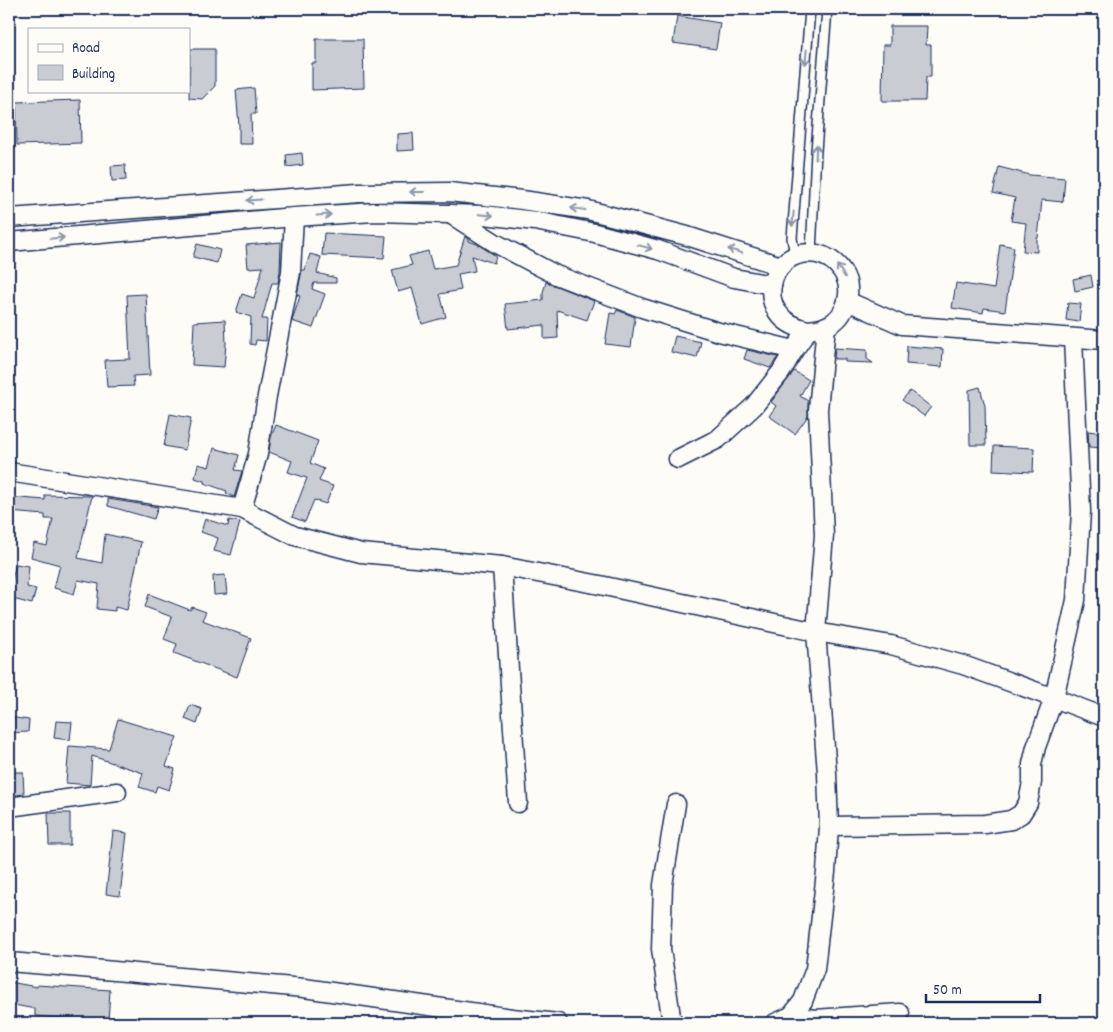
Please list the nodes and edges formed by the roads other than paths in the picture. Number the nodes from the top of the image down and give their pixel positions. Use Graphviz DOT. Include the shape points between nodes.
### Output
graph roads {
  1 [pos="810,9"];
  2 [pos="827,9"];
  3 [pos="450,214"];
  4 [pos="294,217"];
  5 [pos="9,218"];
  6 [pos="9,242"];
  7 [pos="796,259"];
  8 [pos="772,285"];
  9 [pos="847,301"];
  10 [pos="826,326"];
  11 [pos="808,330"];
  12 [pos="1073,338"];
  13 [pos="1104,340"];
  14 [pos="794,350"];
  15 [pos="678,458"];
  16 [pos="9,472"];
  17 [pos="242,509"];
  18 [pos="502,566"];
  19 [pos="816,632"];
  20 [pos="1054,698"];
  21 [pos="1104,717"];
  22 [pos="117,792"];
  23 [pos="518,803"];
  24 [pos="676,804"];
  25 [pos="9,807"];
  26 [pos="828,826"];
  27 [pos="9,962"];
  28 [pos="900,1013"];
  29 [pos="791,1016"];
  30 [pos="558,1023"];
  31 [pos="672,1023"];
  32 [pos="775,1023"];
  1 -- 7 [label="lane, one-way" via="792,238"];
  7 -- 2 [label="lane, one-way" via="816,151"];
  4 -- 3 [label="street, one-way" via="374,212"];
  3 -- 8 [label="street, one-way" via="484,214 595,233 658,250 734,278"];
  3 -- 14 [label="street" via="497,244 565,278 710,330"];
  6 -- 4 [label="street, one-way"];
  4 -- 17 [label="street" via="292,272 258,454"];
  7 -- 5 [label="street, one-way" via="687,236 588,210 449,192 360,193"];
  7 -- 8 [label="street" via="774,278"];
  9 -- 7 [label="street, one-way" via="845,276 828,258 820,255"];
  8 -- 11 [label="street" via="771,294 777,312 790,325"];
  9 -- 10 [label="street" via="840,316"];
  9 -- 12 [label="street" via="902,325"];
  10 -- 11 [label="street"];
  10 -- 19 [label="street" via="818,410 824,535"];
  11 -- 14 [label="street"];
  12 -- 13 [label="street"];
  12 -- 20 [label="street" via="1081,511 1076,600"];
  14 -- 15 [label="street" via="754,406 718,438"];
  16 -- 17 [label="street"];
  17 -- 18 [label="street" via="295,536 361,553"];
  18 -- 19 [label="street"];
  18 -- 23 [label="street"];
  19 -- 20 [label="street" via="900,648 963,665"];
  19 -- 26 [label="street"];
  20 -- 21 [label="street"];
  20 -- 26 [label="street" via="1036,747 1028,803 1021,814 1011,820 985,824"];
  22 -- 25 [label="street"];
  24 -- 31 [label="street" via="663,885 661,949"];
  26 -- 29 [label="street" via="815,969 803,1001"];
  27 -- 30 [label="street" via="304,988"];
  28 -- 29 [label="street" via="815,1019"];
  29 -- 32 [label="street"];
}
